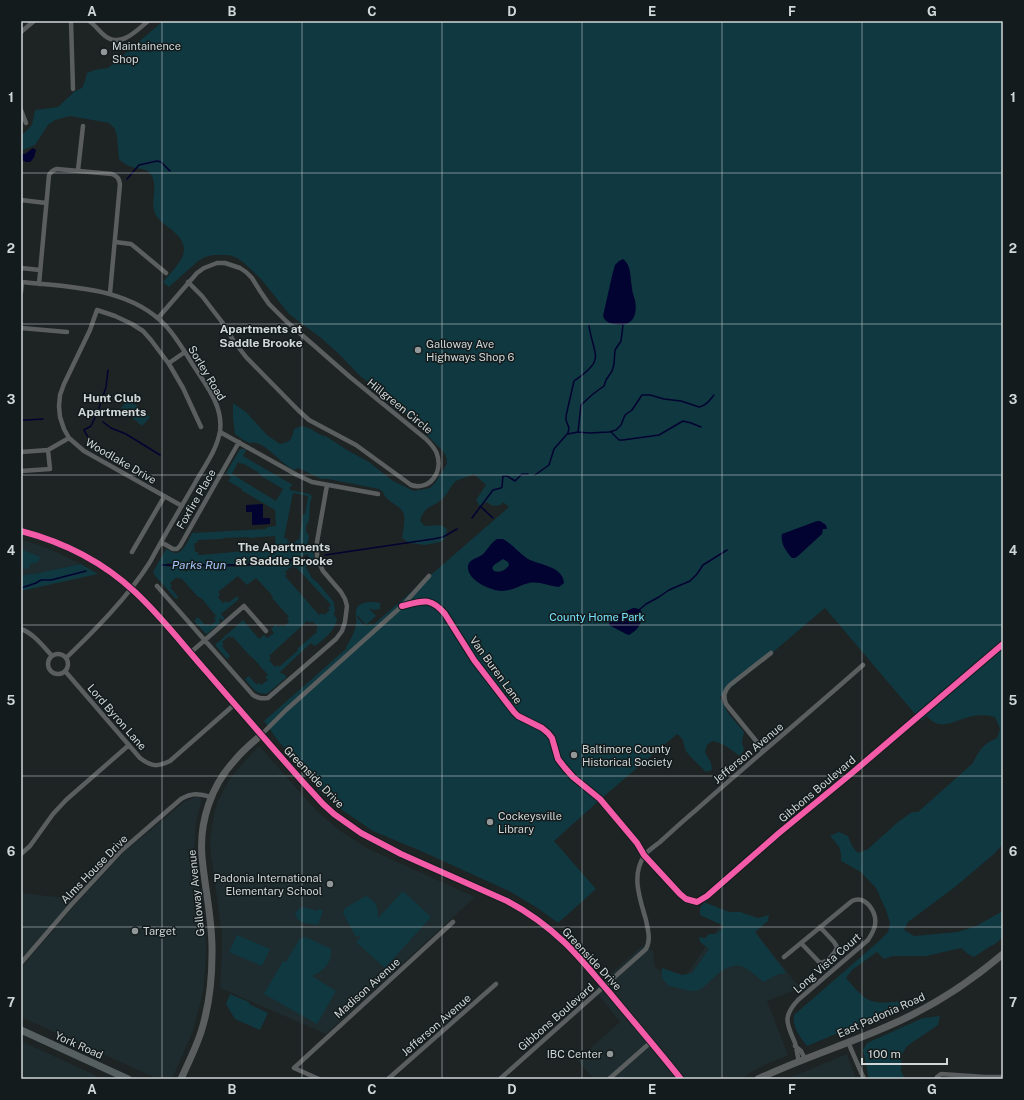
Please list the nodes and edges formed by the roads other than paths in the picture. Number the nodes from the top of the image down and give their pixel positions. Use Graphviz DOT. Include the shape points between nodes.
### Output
graph roads {
  1 [pos="34,21"];
  2 [pos="72,21"];
  3 [pos="89,21"];
  4 [pos="148,21"];
  5 [pos="21,32"];
  6 [pos="73,89"];
  7 [pos="21,110"];
  8 [pos="26,123"];
  9 [pos="83,126"];
  10 [pos="78,170"];
  11 [pos="21,200"];
  12 [pos="46,203"];
  13 [pos="115,242"];
  14 [pos="21,268"];
  15 [pos="40,270"];
  16 [pos="166,273"];
  17 [pos="21,282"];
  18 [pos="188,282"];
  19 [pos="39,284"];
  20 [pos="21,292"];
  21 [pos="110,293"];
  22 [pos="158,318"];
  23 [pos="21,328"];
  24 [pos="67,332"];
  25 [pos="185,352"];
  26 [pos="169,363"];
  27 [pos="201,427"];
  28 [pos="220,432"];
  29 [pos="69,438"];
  30 [pos="239,442"];
  31 [pos="48,450"];
  32 [pos="21,452"];
  33 [pos="21,471"];
  34 [pos="327,485"];
  35 [pos="378,494"];
  36 [pos="164,496"];
  37 [pos="182,506"];
  38 [pos="21,531"];
  39 [pos="161,542"];
  40 [pos="132,552"];
  41 [pos="429,576"];
  42 [pos="157,586"];
  43 [pos="131,589"];
  44 [pos="402,606"];
  45 [pos="21,629"];
  46 [pos="266,631"];
  47 [pos="205,640"];
  48 [pos="1003,644"];
  49 [pos="190,653"];
  50 [pos="771,653"];
  51 [pos="52,656"];
  52 [pos="66,658"];
  53 [pos="863,665"];
  54 [pos="65,671"];
  55 [pos="235,704"];
  56 [pos="262,735"];
  57 [pos="129,744"];
  58 [pos="763,751"];
  59 [pos="211,797"];
  60 [pos="21,854"];
  61 [pos="644,855"];
  62 [pos="453,922"];
  63 [pos="820,927"];
  64 [pos="801,943"];
  65 [pos="1002,956"];
  66 [pos="784,957"];
  67 [pos="21,963"];
  68 [pos="496,984"];
  69 [pos="604,987"];
  70 [pos="21,1030"];
  71 [pos="651,1042"];
  72 [pos="848,1042"];
  73 [pos="802,1060"];
  74 [pos="936,1077"];
  75 [pos="1003,1077"];
  76 [pos="128,1079"];
  77 [pos="181,1079"];
  78 [pos="319,1079"];
  79 [pos="388,1079"];
  80 [pos="500,1079"];
  81 [pos="609,1079"];
  82 [pos="681,1079"];
  83 [pos="758,1079"];
  84 [pos="864,1079"];
  1 -- 5 [label="street"];
  2 -- 6 [label="street"];
  3 -- 4 [label="street" via="104,35 116,40 124,39"];
  7 -- 8 [label="street"];
  9 -- 10 [label="street"];
  10 -- 12 [label="street" via="57,169 50,172"];
  10 -- 13 [label="street" via="112,174 119,180"];
  11 -- 12 [label="street"];
  12 -- 15 [label="street"];
  13 -- 16 [label="street" via="131,244"];
  13 -- 21 [label="street"];
  14 -- 15 [label="street"];
  15 -- 19 [label="street"];
  17 -- 19 [label="street, Sorley Road"];
  17 -- 20 [label="street"];
  18 -- 18 [label="street, Hillgreen Circle" via="202,296 246,357 309,420 356,445 411,485 423,486 433,479 438,464 433,446 286,321 269,304 246,272 226,263 217,263 204,268"];
  18 -- 22 [label="street, Hillgreen Circle"];
  19 -- 21 [label="street, Sorley Road"];
  21 -- 22 [label="street, Sorley Road" via="144,308"];
  22 -- 25 [label="street, Sorley Road"];
  23 -- 24 [label="street"];
  25 -- 26 [label="street"];
  25 -- 28 [label="street, Sorley Road" via="214,396 219,409"];
  26 -- 27 [label="street"];
  26 -- 29 [label="street, Woodlake Drive" via="143,331 115,316 97,310 60,395 60,417"];
  28 -- 30 [label="street"];
  28 -- 37 [label="street, Sorley Road" via="212,453"];
  29 -- 31 [label="street"];
  29 -- 36 [label="street, Woodlake Drive" via="90,456"];
  30 -- 34 [label="street" via="297,475"];
  30 -- 39 [label="street, Foxfire Place" via="180,546 173,549"];
  31 -- 32 [label="street"];
  31 -- 33 [label="street" via="50,469"];
  34 -- 35 [label="street"];
  34 -- 47 [label="street" via="317,542 317,558 323,571 345,599 345,622 336,639 274,694 262,699 253,695"];
  36 -- 37 [label="street, Woodlake Drive"];
  36 -- 40 [label="street"];
  37 -- 39 [label="street, Sorley Road"];
  38 -- 43 [label="street, Greenside Drive" via="51,540 80,553"];
  39 -- 43 [label="street, Sorley Road"];
  41 -- 44 [label="street, Galloway Avenue"];
  42 -- 47 [label="street"];
  43 -- 49 [label="street, Greenside Drive"];
  43 -- 52 [label="street, Sorley Road"];
  44 -- 56 [label="street, Galloway Avenue" via="286,710"];
  44 -- 61 [label="street, Van Buren Lane" via="422,601 432,602 441,608 474,660 514,712 548,733 558,759 565,768 600,798"];
  45 -- 51 [label="street" via="34,637"];
  46 -- 47 [label="street" via="244,606"];
  47 -- 49 [label="street"];
  48 -- 61 [label="street, Gibbons Boulevard" via="702,900 697,902 686,899"];
  49 -- 55 [label="street, Greenside Drive"];
  50 -- 58 [label="street" via="730,685 724,694 726,704"];
  51 -- 52 [label="street" via="58,654"];
  51 -- 54 [label="street" via="48,668 57,674"];
  52 -- 54 [label="street" via="68,664"];
  53 -- 58 [label="street, Jefferson Avenue"];
  54 -- 57 [label="street, Lord Byron Lane"];
  55 -- 56 [label="street, Greenside Drive"];
  55 -- 57 [label="street, Lord Byron Lane" via="162,764 149,764 140,758"];
  56 -- 59 [label="street, Galloway Avenue" via="225,771"];
  56 -- 69 [label="street, Greenside Drive" via="323,804 346,823 386,847 492,894 526,912 564,941"];
  57 -- 60 [label="street" via="66,800"];
  58 -- 61 [label="street, Jefferson Avenue"];
  59 -- 67 [label="street, Alms House Drive" via="192,793 181,798 121,851"];
  59 -- 77 [label="street, Galloway Avenue" via="204,820 202,856 212,937 212,967 202,1030"];
  61 -- 69 [label="street, Gibbons Boulevard" via="636,876 648,930 648,945"];
  62 -- 78 [label="street, Madison Avenue" via="294,1068"];
  63 -- 64 [label="street, Long Vista Court"];
  63 -- 64 [label="street, Long Vista Court" via="837,947 836,952 823,963 820,964"];
  63 -- 73 [label="street, Long Vista Court" via="856,899 866,902 875,916 874,930 868,940 791,1008 789,1028 796,1053"];
  64 -- 66 [label="street, Long Vista Court"];
  65 -- 72 [label="street, East Padonia Road" via="922,1010"];
  68 -- 79 [label="street, Jefferson Avenue"];
  69 -- 71 [label="street, Greenside Drive"];
  69 -- 80 [label="street, Gibbons Boulevard"];
  70 -- 76 [label="main road, York Road"];
  71 -- 81 [label="street"];
  71 -- 82 [label="street, Greenside Drive"];
  72 -- 73 [label="street, East Padonia Road"];
  72 -- 84 [label="street"];
  73 -- 83 [label="street, East Padonia Road"];
  74 -- 75 [label="street" via="941,1074"];
}
